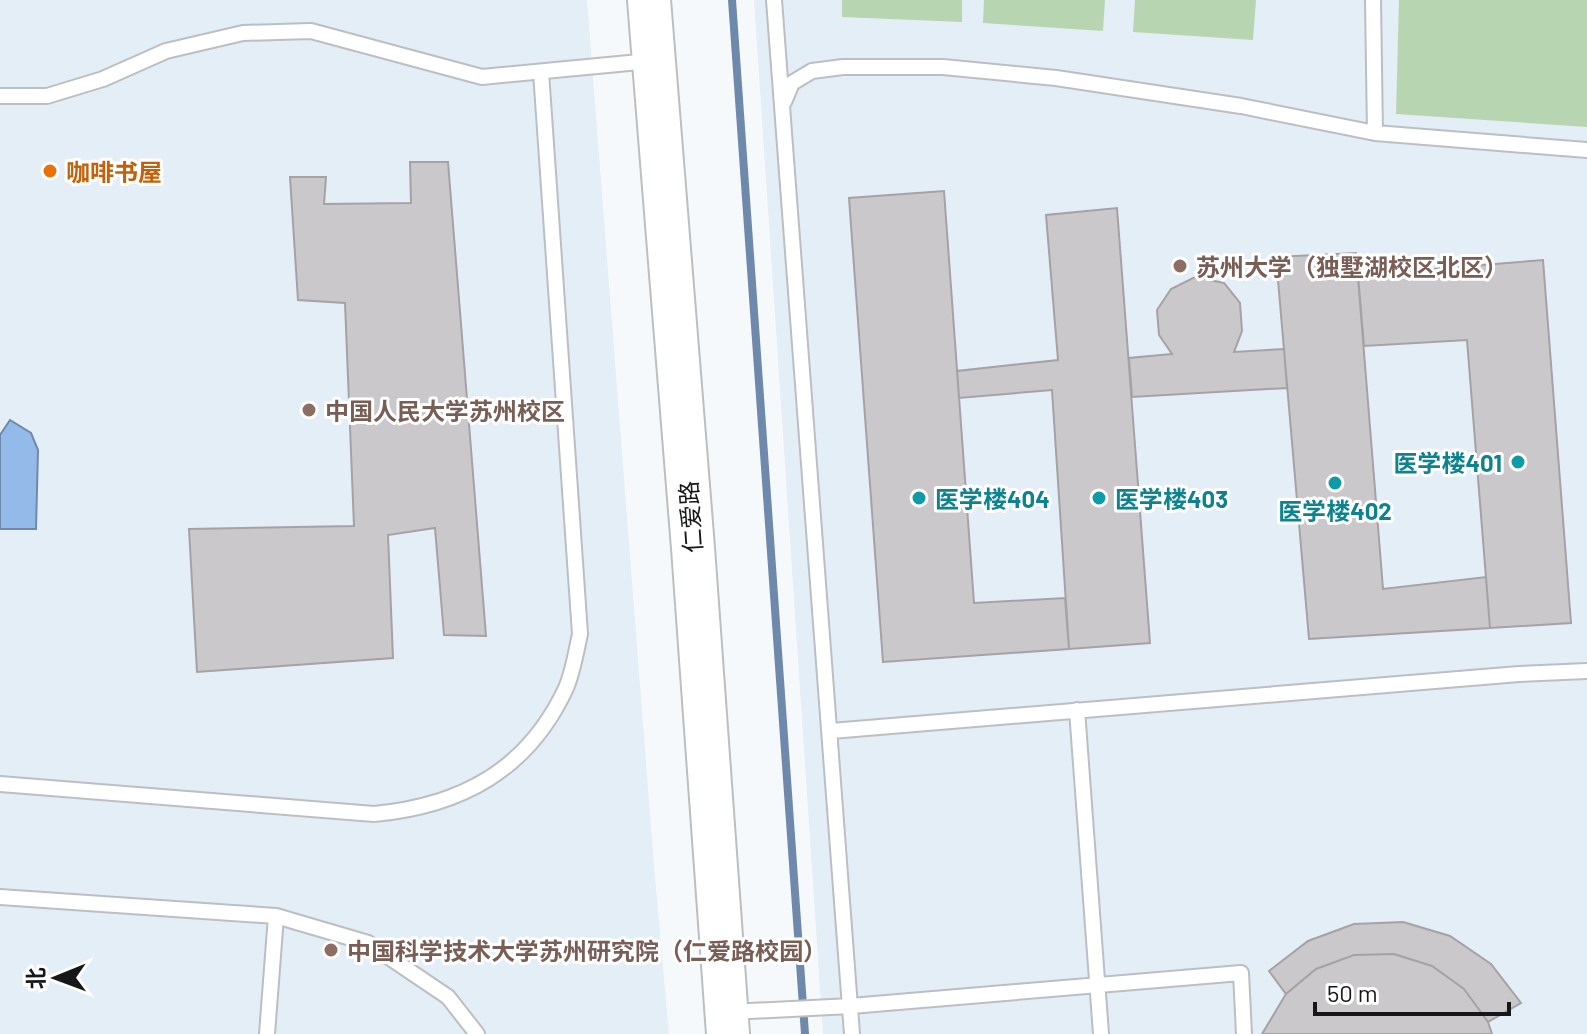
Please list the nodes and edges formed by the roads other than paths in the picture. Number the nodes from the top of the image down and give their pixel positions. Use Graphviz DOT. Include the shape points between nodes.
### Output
graph roads {
  1 [pos="649,0"];
  2 [pos="774,0"];
  3 [pos="1373,0"];
  4 [pos="654,61"];
  5 [pos="541,72"];
  6 [pos="0,96"];
  7 [pos="782,106"];
  8 [pos="1375,133"];
  9 [pos="1587,150"];
  10 [pos="1587,671"];
  11 [pos="1077,710"];
  12 [pos="831,731"];
  13 [pos="0,784"];
  14 [pos="0,897"];
  15 [pos="276,916"];
  16 [pos="1098,986"];
  17 [pos="851,1006"];
  18 [pos="727,1023"];
  19 [pos="267,1034"];
  20 [pos="477,1034"];
  21 [pos="852,1034"];
  22 [pos="1101,1034"];
  23 [pos="1244,1034"];
  1 -- 4 [label="main road, 仁爱路"];
  2 -- 7 [label="lane"];
  3 -- 8 [label="lane"];
  4 -- 5 [label="lane"];
  4 -- 18 [label="main road, 仁爱路"];
  5 -- 6 [label="lane" via="482,77 311,31 243,33 166,51 47,96"];
  5 -- 13 [label="lane" via="580,634 567,687 526,750 485,782 445,801 374,814"];
  7 -- 8 [label="lane" via="792,83 812,71 943,67 1241,106"];
  7 -- 12 [label="lane"];
  8 -- 9 [label="lane"];
  10 -- 11 [label="lane"];
  11 -- 12 [label="lane"];
  11 -- 16 [label="lane"];
  12 -- 17 [label="lane"];
  14 -- 15 [label="lane"];
  15 -- 19 [label="lane"];
  15 -- 20 [label="lane" via="368,943 448,997"];
  16 -- 17 [label="lane"];
  16 -- 22 [label="lane"];
  16 -- 23 [label="lane" via="1241,973"];
  17 -- 18 [label="lane" via="786,1009"];
  17 -- 21 [label="lane"];
}
